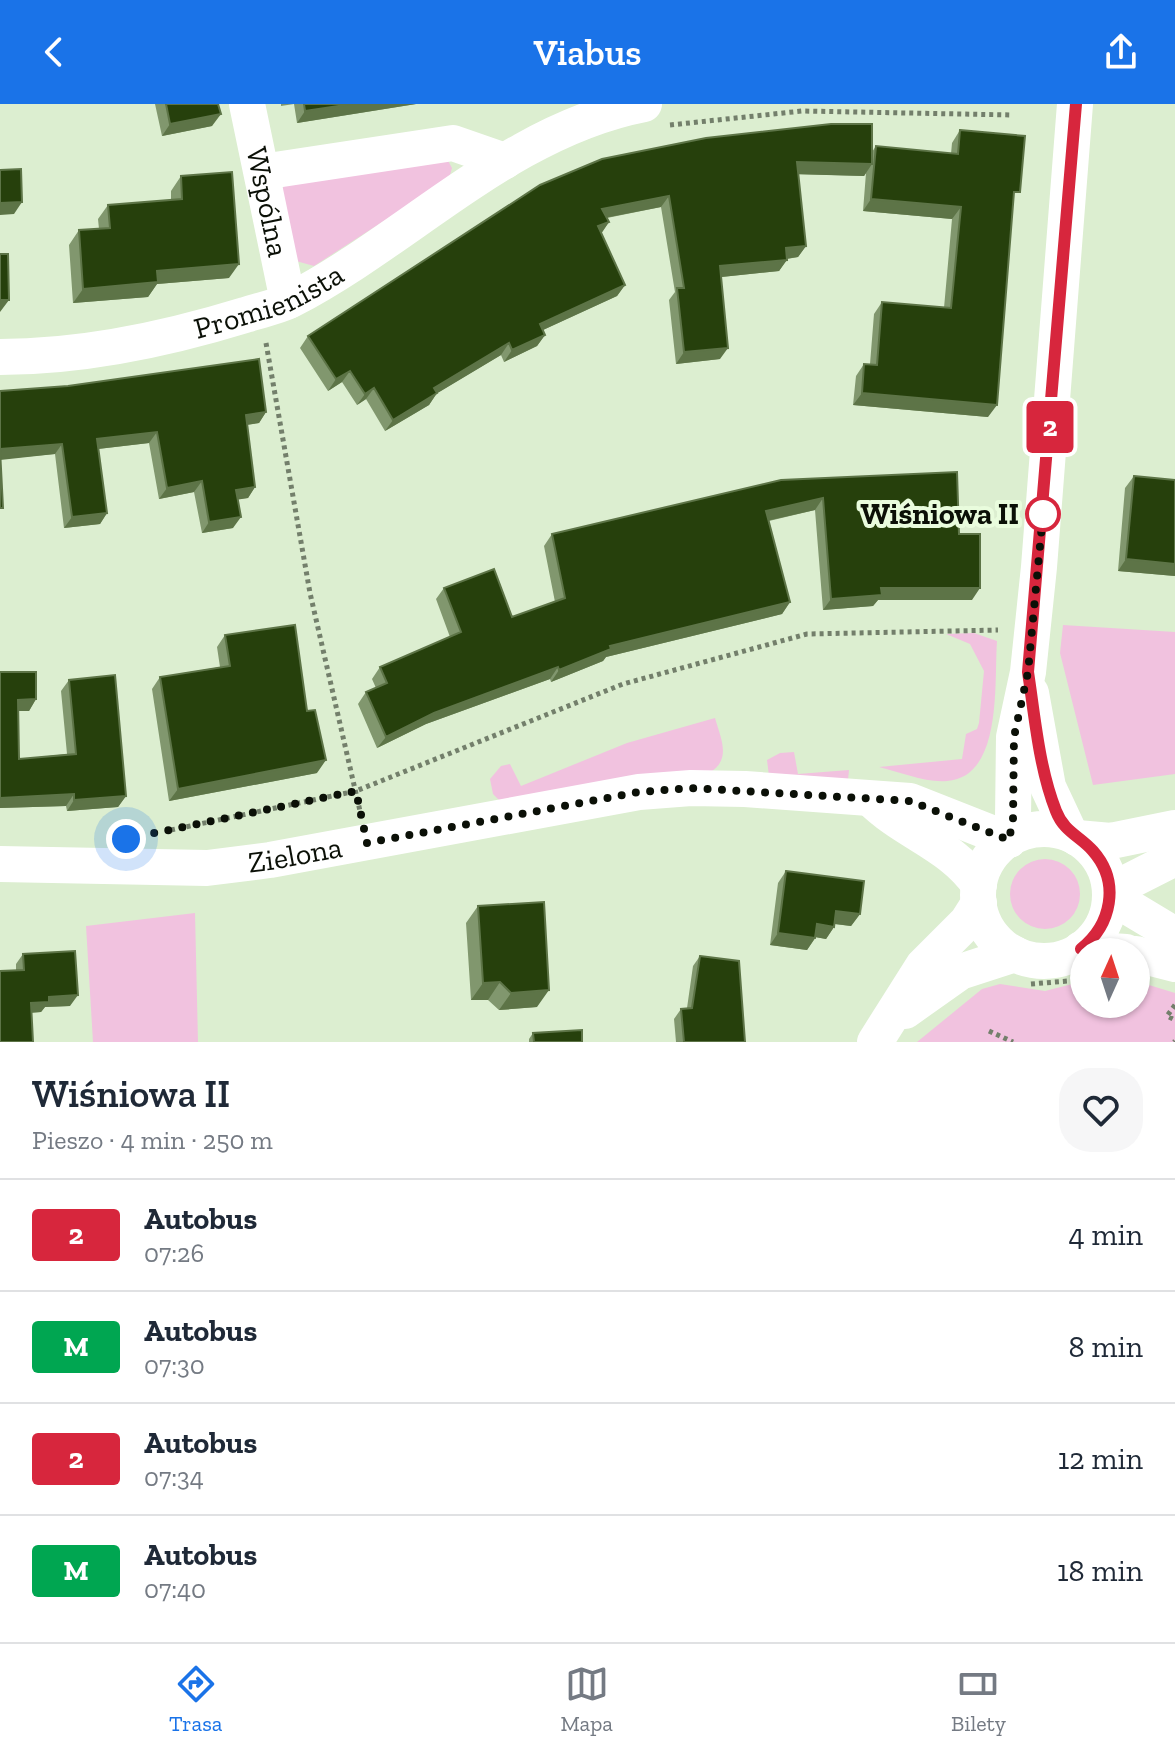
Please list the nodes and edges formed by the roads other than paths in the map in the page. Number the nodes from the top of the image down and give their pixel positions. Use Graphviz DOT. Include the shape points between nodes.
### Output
graph roads {
  1 [pos="247,104"];
  2 [pos="1066,105"];
  3 [pos="652,116"];
  4 [pos="505,161"];
  5 [pos="262,172"];
  6 [pos="274,306"];
  7 [pos="0,357"];
  8 [pos="1028,672"];
  9 [pos="871,799"];
  10 [pos="1175,828"];
  11 [pos="1073,836"];
  12 [pos="1009,840"];
  13 [pos="1175,858"];
  14 [pos="0,864"];
  15 [pos="979,894"];
  16 [pos="1110,896"];
  17 [pos="1175,935"];
  18 [pos="1091,938"];
  19 [pos="1070,953"];
  20 [pos="1015,954"];
  21 [pos="1150,958"];
  22 [pos="1175,964"];
  23 [pos="880,1034"];
  1 -- 5 [label="street, Wspólna"];
  2 -- 8 [label="street"];
  3 -- 4 [label="street, Promienista" via="592,117"];
  4 -- 5 [label="street" via="453,143"];
  4 -- 6 [label="street, Promienista"];
  5 -- 6 [label="street, Wspólna"];
  6 -- 7 [label="street, Promienista" via="105,347"];
  8 -- 11 [label="street" via="1048,787"];
  8 -- 12 [label="street" via="1014,737"];
  9 -- 12 [label="street, Zielona" via="910,801"];
  9 -- 14 [label="street, Zielona" via="666,789 207,868"];
  9 -- 15 [label="street" via="887,816 958,859"];
  10 -- 11 [label="street" via="1111,841"];
  11 -- 12 [label="street" via="1034,830"];
  11 -- 16 [label="street" via="1102,863"];
  12 -- 15 [label="street" via="989,858"];
  13 -- 16 [label="street"];
  15 -- 20 [label="street" via="994,937"];
  15 -- 23 [label="street" via="967,922 923,966"];
  16 -- 17 [label="street"];
  16 -- 18 [label="street" via="1101,928"];
  19 -- 20 [label="street" via="1052,960"];
  20 -- 23 [label="street" via="960,972"];
  21 -- 22 [label="street"];
}
